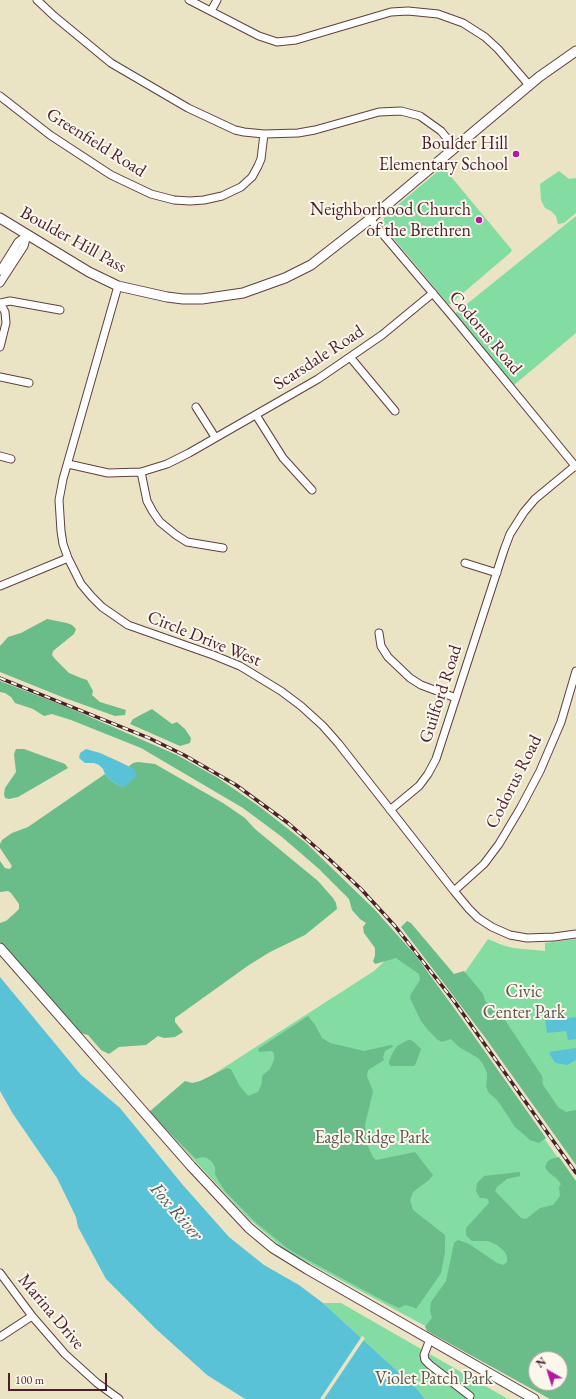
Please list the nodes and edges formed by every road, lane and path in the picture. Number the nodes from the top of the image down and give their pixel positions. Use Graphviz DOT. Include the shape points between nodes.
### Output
graph roads {
  1 [pos="37,0"];
  2 [pos="189,0"];
  3 [pos="217,0"];
  4 [pos="211,11"];
  5 [pos="576,51"];
  6 [pos="529,86"];
  7 [pos="0,96"];
  8 [pos="264,134"];
  9 [pos="455,148"];
  10 [pos="0,218"];
  11 [pos="370,219"];
  12 [pos="27,235"];
  13 [pos="0,271"];
  14 [pos="0,283"];
  15 [pos="118,286"];
  16 [pos="433,294"];
  17 [pos="0,303"];
  18 [pos="60,310"];
  19 [pos="0,347"];
  20 [pos="350,357"];
  21 [pos="0,376"];
  22 [pos="29,384"];
  23 [pos="196,407"];
  24 [pos="395,411"];
  25 [pos="256,415"];
  26 [pos="215,437"];
  27 [pos="0,456"];
  28 [pos="11,459"];
  29 [pos="68,464"];
  30 [pos="576,467"];
  31 [pos="141,472"];
  32 [pos="312,490"];
  33 [pos="223,548"];
  34 [pos="68,558"];
  35 [pos="465,563"];
  36 [pos="497,573"];
  37 [pos="0,586"];
  38 [pos="379,633"];
  39 [pos="576,671"];
  40 [pos="456,698"];
  41 [pos="390,810"];
  42 [pos="454,891"];
  43 [pos="576,934"];
  44 [pos="0,948"];
  45 [pos="0,1273"];
  46 [pos="32,1316"];
  47 [pos="0,1337"];
  48 [pos="430,1338"];
  49 [pos="470,1396"];
  50 [pos="118,1399"];
  51 [pos="534,1399"];
  1 -- 8 [label="street" via="111,63 147,85 225,126 244,132"];
  2 -- 4 [label="street"];
  3 -- 4 [label="street"];
  4 -- 6 [label="street" via="264,38 282,42 390,12 438,14 463,22 485,37"];
  5 -- 6 [label="street, Boulder Hill Pass"];
  6 -- 9 [label="street, Boulder Hill Pass"];
  7 -- 8 [label="street, Greenfield Road" via="111,175 151,194 174,200 211,199 241,187 252,177 258,166"];
  8 -- 9 [label="street" via="298,133 379,112 401,111 420,116 444,134"];
  9 -- 11 [label="street, Boulder Hill Pass"];
  10 -- 12 [label="street, Boulder Hill Pass"];
  11 -- 15 [label="street, Boulder Hill Pass" via="311,265 285,278 243,293 183,299"];
  11 -- 16 [label="street, Codorus Road"];
  12 -- 13 [label="street" via="18,242"];
  12 -- 14 [label="street" via="24,246"];
  12 -- 15 [label="street, Boulder Hill Pass"];
  15 -- 29 [label="street, Circle Drive West"];
  16 -- 20 [label="street, Scarsdale Road"];
  16 -- 30 [label="street, Codorus Road"];
  17 -- 18 [label="street" via="10,301"];
  17 -- 19 [label="street" via="5,312 6,323"];
  20 -- 24 [label="street"];
  20 -- 25 [label="street, Scarsdale Road"];
  21 -- 22 [label="street"];
  23 -- 26 [label="street"];
  25 -- 26 [label="street, Scarsdale Road"];
  25 -- 32 [label="street" via="283,458"];
  26 -- 31 [label="street, Scarsdale Road" via="167,464"];
  27 -- 28 [label="street"];
  29 -- 31 [label="street, Scarsdale Road" via="108,473"];
  29 -- 34 [label="street, Circle Drive West" via="63,478 59,510 60,531"];
  30 -- 36 [label="street, Guilford Road" via="535,499 524,512 510,534"];
  31 -- 33 [label="street" via="147,501 160,522 187,542"];
  34 -- 37 [label="street"];
  34 -- 41 [label="street, Circle Drive West" via="81,584 115,617 128,625 240,666 301,706 338,742"];
  35 -- 36 [label="street"];
  36 -- 40 [label="street, Guilford Road"];
  38 -- 40 [label="street" via="381,646 388,657 410,678 421,685"];
  39 -- 42 [label="street, Codorus Road" via="561,722 521,807 484,864"];
  40 -- 41 [label="street, Guilford Road" via="436,759 428,774"];
  41 -- 42 [label="street, Circle Drive West"];
  42 -- 43 [label="street, Circle Drive West" via="478,918 510,935 544,938"];
  44 -- 48 [label="street" via="191,1166 249,1228 273,1248"];
  45 -- 46 [label="street, Marina Drive"];
  46 -- 47 [label="street"];
  46 -- 50 [label="street, Marina Drive" via="65,1354 96,1383"];
  48 -- 49 [label="street" via="424,1355 425,1360"];
  48 -- 51 [label="street"];
}
